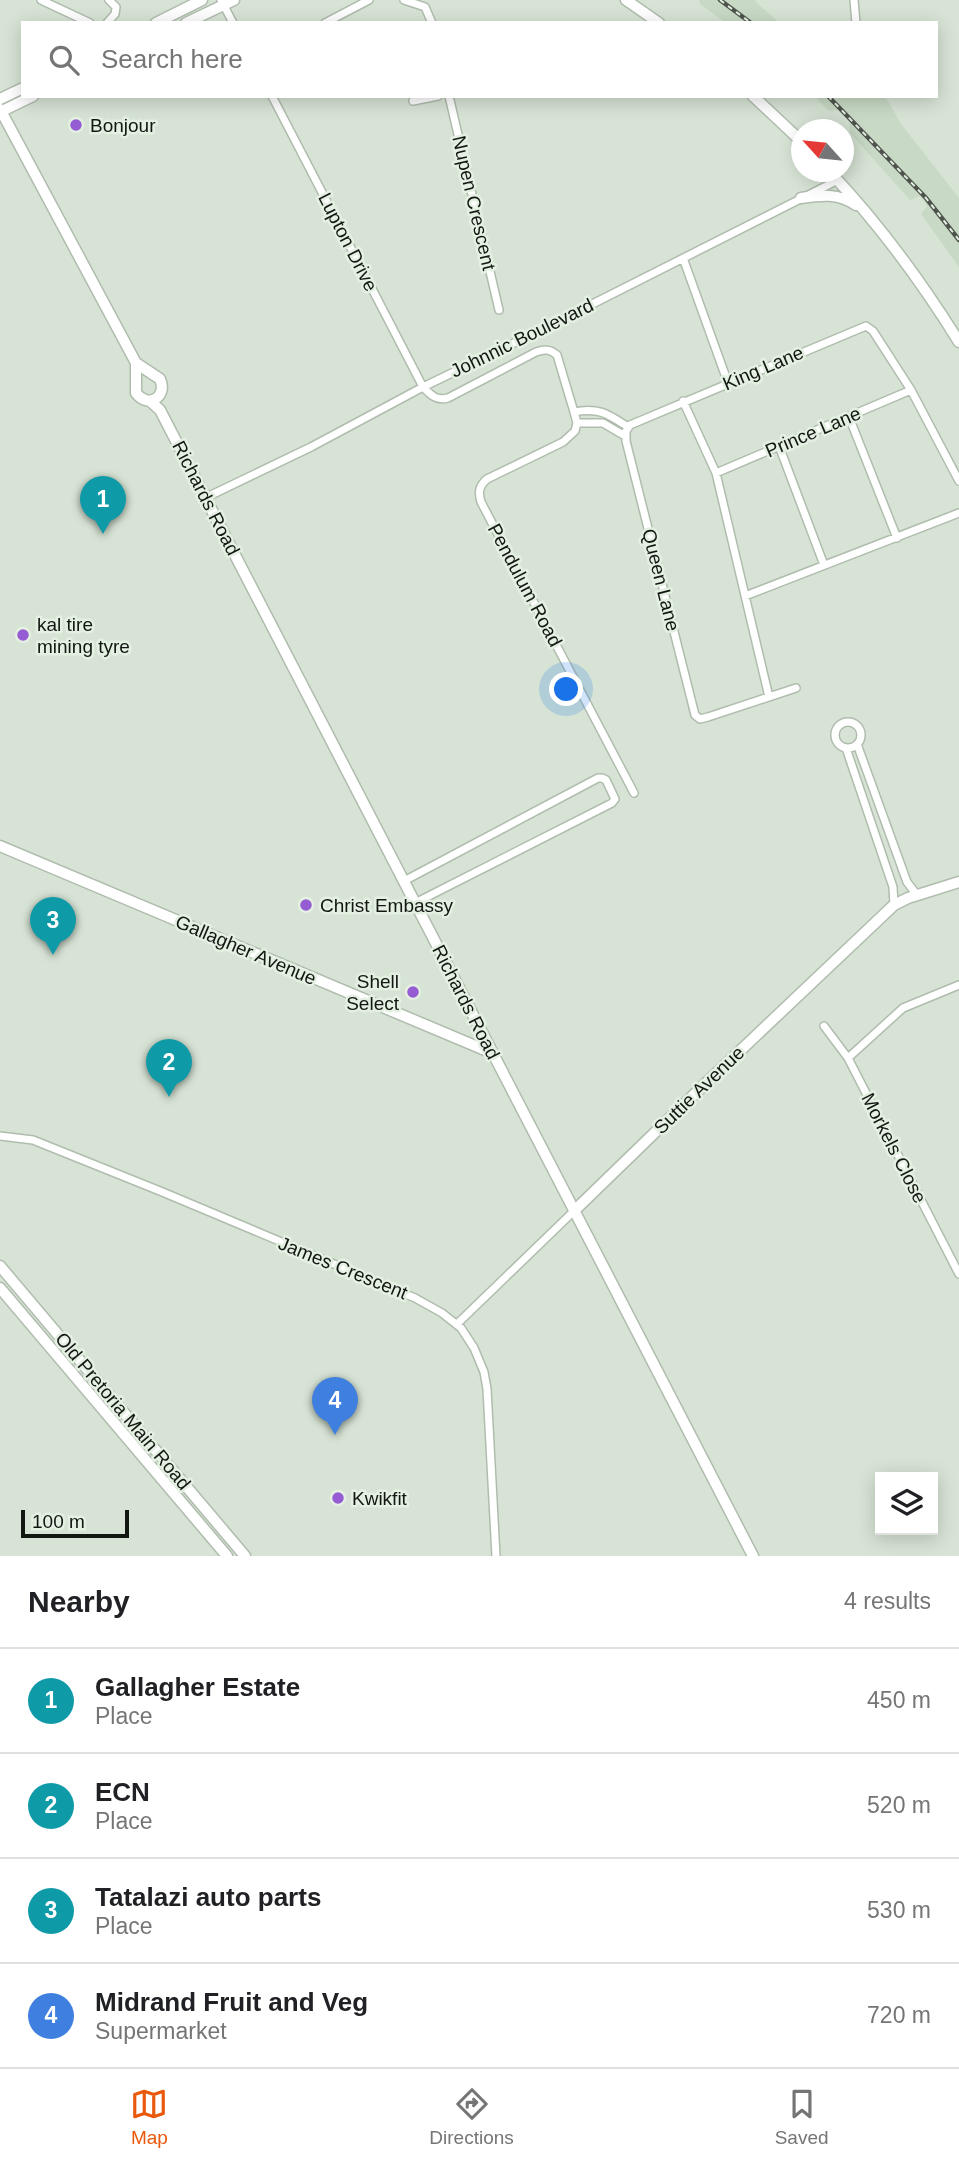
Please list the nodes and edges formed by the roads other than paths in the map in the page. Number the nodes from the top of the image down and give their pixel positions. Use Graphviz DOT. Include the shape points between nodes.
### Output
graph roads {
  1 [pos="41,0"];
  2 [pos="109,0"];
  3 [pos="202,0"];
  4 [pos="369,0"];
  5 [pos="404,0"];
  6 [pos="626,0"];
  7 [pos="853,0"];
  8 [pos="226,2"];
  9 [pos="86,21"];
  10 [pos="109,21"];
  11 [pos="160,21"];
  12 [pos="190,21"];
  13 [pos="232,21"];
  14 [pos="329,21"];
  15 [pos="431,21"];
  16 [pos="656,21"];
  17 [pos="856,21"];
  18 [pos="21,89"];
  19 [pos="29,98"];
  20 [pos="273,98"];
  21 [pos="428,98"];
  22 [pos="449,98"];
  23 [pos="755,98"];
  24 [pos="0,99"];
  25 [pos="414,101"];
  26 [pos="1,111"];
  27 [pos="791,132"];
  28 [pos="825,182"];
  29 [pos="839,182"];
  30 [pos="801,198"];
  31 [pos="865,212"];
  32 [pos="683,258"];
  33 [pos="499,310"];
  34 [pos="959,342"];
  35 [pos="136,363"];
  36 [pos="148,373"];
  37 [pos="137,379"];
  38 [pos="727,383"];
  39 [pos="423,387"];
  40 [pos="911,390"];
  41 [pos="155,399"];
  42 [pos="683,401"];
  43 [pos="574,412"];
  44 [pos="849,417"];
  45 [pos="576,423"];
  46 [pos="627,431"];
  47 [pos="779,446"];
  48 [pos="716,473"];
  49 [pos="959,481"];
  50 [pos="207,497"];
  51 [pos="959,513"];
  52 [pos="897,538"];
  53 [pos="824,565"];
  54 [pos="745,596"];
  55 [pos="796,688"];
  56 [pos="769,697"];
  57 [pos="857,744"];
  58 [pos="846,748"];
  59 [pos="634,793"];
  60 [pos="889,831"];
  61 [pos="876,836"];
  62 [pos="0,846"];
  63 [pos="404,881"];
  64 [pos="959,882"];
  65 [pos="917,895"];
  66 [pos="415,903"];
  67 [pos="894,905"];
  68 [pos="959,985"];
  69 [pos="824,1026"];
  70 [pos="492,1053"];
  71 [pos="848,1058"];
  72 [pos="0,1136"];
  73 [pos="574,1211"];
  74 [pos="0,1266"];
  75 [pos="959,1274"];
  76 [pos="0,1288"];
  77 [pos="457,1324"];
  78 [pos="217,1550"];
  79 [pos="227,1556"];
  80 [pos="245,1556"];
  81 [pos="496,1556"];
  82 [pos="753,1556"];
  1 -- 9 [label="street"];
  2 -- 10 [label="street" via="116,7"];
  3 -- 11 [label="street"];
  4 -- 14 [label="street"];
  5 -- 15 [label="street" via="425,7"];
  6 -- 16 [label="street"];
  7 -- 17 [label="street"];
  8 -- 12 [label="street"];
  8 -- 13 [label="street"];
  18 -- 24 [label="street"];
  19 -- 26 [label="street"];
  20 -- 39 [label="street, Lupton Drive"];
  21 -- 25 [label="street"];
  22 -- 33 [label="street, Nupen Crescent"];
  23 -- 27 [label="street"];
  26 -- 35 [label="street"];
  28 -- 30 [label="street, Johnnic Boulevard"];
  29 -- 31 [label="street"];
  30 -- 31 [label="street" via="839,196"];
  30 -- 32 [label="street, Johnnic Boulevard"];
  31 -- 34 [label="street"];
  32 -- 38 [label="street"];
  32 -- 39 [label="street, Johnnic Boulevard"];
  35 -- 36 [label="street"];
  35 -- 37 [label="street"];
  36 -- 37 [label="street"];
  36 -- 41 [label="street" via="157,375 162,383"];
  37 -- 41 [label="street" via="138,396 146,401"];
  38 -- 40 [label="street, King Lane" via="866,326"];
  38 -- 42 [label="street, King Lane"];
  39 -- 43 [label="street" via="442,400 536,352 552,350 560,361"];
  39 -- 50 [label="street, Johnnic Boulevard"];
  40 -- 44 [label="street, Prince Lane"];
  40 -- 49 [label="street, King Lane"];
  41 -- 50 [label="street, Richards Road"];
  42 -- 46 [label="street" via="634,423"];
  42 -- 48 [label="street"];
  43 -- 45 [label="street"];
  43 -- 46 [label="street" via="606,413"];
  44 -- 47 [label="street, Prince Lane"];
  44 -- 52 [label="street"];
  45 -- 46 [label="street" via="603,423"];
  45 -- 59 [label="street, Pendulum Road" via="575,432 563,442 492,476 479,494"];
  46 -- 56 [label="street, Queen Lane" via="695,715 703,719"];
  47 -- 48 [label="street, Prince Lane"];
  47 -- 53 [label="street"];
  48 -- 54 [label="street"];
  50 -- 63 [label="street, Richards Road"];
  51 -- 52 [label="street"];
  52 -- 53 [label="street"];
  53 -- 54 [label="street"];
  54 -- 56 [label="street"];
  55 -- 56 [label="street"];
  57 -- 58 [label="street"];
  57 -- 58 [label="street" via="859,729 845,723 835,735"];
  57 -- 60 [label="street"];
  58 -- 61 [label="street"];
  60 -- 61 [label="street"];
  60 -- 65 [label="street" via="907,882"];
  61 -- 67 [label="street" via="893,887"];
  62 -- 70 [label="street, Gallagher Avenue"];
  63 -- 66 [label="street, Richards Road"];
  63 -- 66 [label="street" via="598,778 606,780 615,799 611,803"];
  64 -- 65 [label="street, Suttie Avenue"];
  65 -- 67 [label="street, Suttie Avenue"];
  66 -- 70 [label="street, Richards Road"];
  67 -- 73 [label="street, Suttie Avenue"];
  68 -- 71 [label="street" via="903,1008"];
  69 -- 71 [label="street, Morkels Close"];
  70 -- 73 [label="street, Richards Road"];
  71 -- 75 [label="street, Morkels Close"];
  72 -- 77 [label="street, James Crescent" via="33,1140 160,1191 415,1298"];
  73 -- 77 [label="street, Suttie Avenue"];
  73 -- 82 [label="street, Richards Road"];
  74 -- 80 [label="street, Old Pretoria Main Road"];
  76 -- 78 [label="street, Old Pretoria Main Road"];
  77 -- 81 [label="street, James Crescent" via="474,1348 486,1381"];
  78 -- 79 [label="street, Old Pretoria Main Road"];
}
